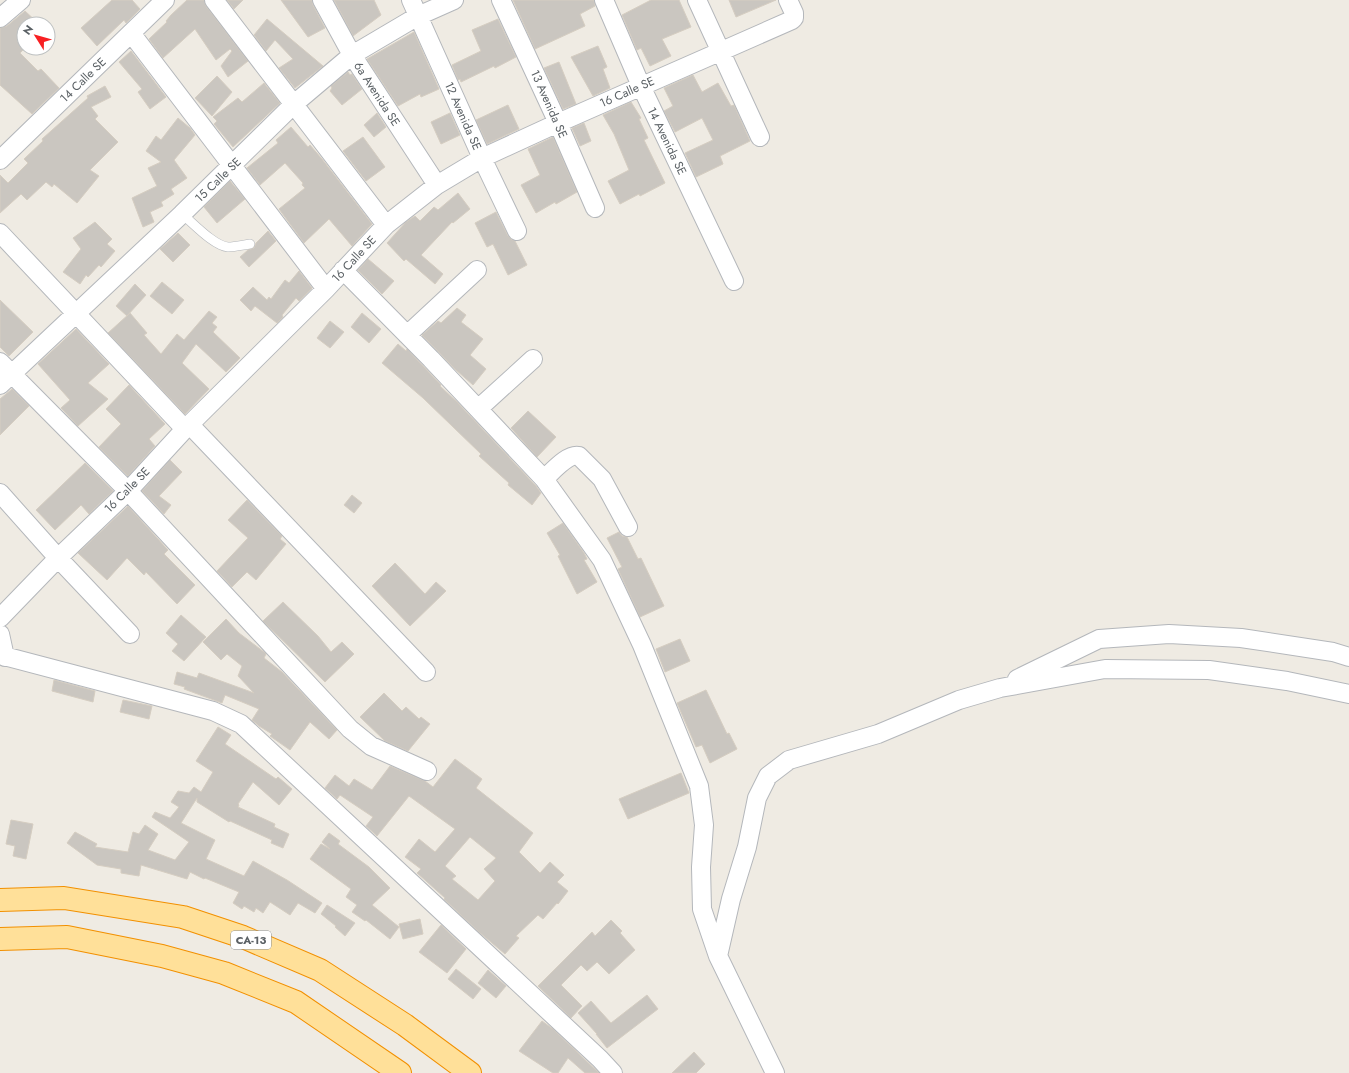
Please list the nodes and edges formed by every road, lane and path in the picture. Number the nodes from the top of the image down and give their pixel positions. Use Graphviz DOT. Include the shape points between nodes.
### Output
graph roads {
  1 [pos="21,0"];
  2 [pos="165,0"];
  3 [pos="214,0"];
  4 [pos="322,0"];
  5 [pos="411,0"];
  6 [pos="454,0"];
  7 [pos="502,0"];
  8 [pos="604,0"];
  9 [pos="698,0"];
  10 [pos="788,0"];
  11 [pos="418,16"];
  12 [pos="0,18"];
  13 [pos="131,33"];
  14 [pos="720,53"];
  15 [pos="352,55"];
  16 [pos="641,86"];
  17 [pos="294,104"];
  18 [pos="558,123"];
  19 [pos="760,137"];
  20 [pos="482,158"];
  21 [pos="0,160"];
  22 [pos="233,165"];
  23 [pos="437,185"];
  24 [pos="595,208"];
  25 [pos="182,214"];
  26 [pos="386,225"];
  27 [pos="517,231"];
  28 [pos="0,233"];
  29 [pos="250,244"];
  30 [pos="343,270"];
  31 [pos="477,270"];
  32 [pos="734,281"];
  33 [pos="326,289"];
  34 [pos="76,313"];
  35 [pos="407,335"];
  36 [pos="533,359"];
  37 [pos="4,374"];
  38 [pos="478,408"];
  39 [pos="188,427"];
  40 [pos="544,479"];
  41 [pos="128,491"];
  42 [pos="0,493"];
  43 [pos="628,527"];
  44 [pos="58,558"];
  45 [pos="0,618"];
  46 [pos="0,634"];
  47 [pos="130,634"];
  48 [pos="3,656"];
  49 [pos="1349,657"];
  50 [pos="426,672"];
  51 [pos="1000,688"];
  52 [pos="1349,694"];
  53 [pos="427,771"];
  54 [pos="0,900"];
  55 [pos="0,939"];
  56 [pos="718,956"];
  57 [pos="400,1073"];
  58 [pos="470,1073"];
  59 [pos="614,1073"];
  60 [pos="775,1073"];
  1 -- 12 [label="street"];
  2 -- 13 [label="street, 14 Calle SE"];
  3 -- 17 [label="street"];
  4 -- 15 [label="street, 6a Avenida SE"];
  5 -- 11 [label="street, 12 Avenida SE"];
  6 -- 11 [label="street, 15 Calle SE"];
  7 -- 18 [label="street, 13 Avenida SE"];
  8 -- 16 [label="street, 14 Avenida SE"];
  9 -- 14 [label="street"];
  10 -- 14 [label="street, 16 Calle SE" via="794,13 792,20"];
  11 -- 15 [label="street, 15 Calle SE"];
  11 -- 20 [label="street, 12 Avenida SE"];
  13 -- 21 [label="street, 14 Calle SE"];
  13 -- 22 [label="street"];
  14 -- 16 [label="street, 16 Calle SE"];
  14 -- 19 [label="street"];
  15 -- 17 [label="street, 15 Calle SE"];
  15 -- 23 [label="street, 6a Avenida SE"];
  16 -- 18 [label="street, 16 Calle SE"];
  16 -- 32 [label="street, 14 Avenida SE"];
  17 -- 22 [label="street, 15 Calle SE"];
  17 -- 26 [label="street"];
  18 -- 20 [label="street, 16 Calle SE"];
  18 -- 24 [label="street, 13 Avenida SE"];
  20 -- 23 [label="street, 16 Calle SE"];
  20 -- 27 [label="street, 12 Avenida SE"];
  22 -- 25 [label="street, 15 Calle SE"];
  22 -- 33 [label="street"];
  23 -- 26 [label="street, 16 Calle SE"];
  25 -- 29 [label="lane" via="223,246"];
  25 -- 34 [label="street, 15 Calle SE"];
  26 -- 30 [label="street, 16 Calle SE"];
  28 -- 34 [label="street"];
  30 -- 33 [label="street, 16 Calle SE"];
  30 -- 35 [label="street"];
  31 -- 35 [label="street"];
  33 -- 39 [label="street, 16 Calle SE"];
  34 -- 37 [label="street, 15 Calle SE"];
  34 -- 39 [label="street"];
  35 -- 38 [label="street"];
  36 -- 38 [label="street"];
  37 -- 41 [label="street"];
  38 -- 40 [label="street"];
  39 -- 41 [label="street, 16 Calle SE"];
  39 -- 50 [label="street"];
  40 -- 43 [label="street" via="569,457 579,456 602,479"];
  40 -- 56 [label="street" via="602,560 642,645 699,786 704,825 702,909"];
  41 -- 44 [label="street, 16 Calle SE"];
  41 -- 53 [label="street" via="350,729 370,746"];
  42 -- 44 [label="street"];
  44 -- 45 [label="street, 16 Calle SE"];
  44 -- 47 [label="street"];
  46 -- 48 [label="street"];
  48 -- 59 [label="street" via="213,711 241,724"];
  49 -- 51 [label="street" via="1333,652 1241,638 1169,634 1098,639"];
  51 -- 52 [label="street" via="1105,669 1209,670 1287,681"];
  51 -- 56 [label="street" via="959,700 878,734 789,760 768,776 757,798 748,847 731,899"];
  54 -- 58 [label="highway, CA-13" via="64,898 183,917 243,937 320,970 405,1025"];
  55 -- 57 [label="highway" via="67,937 162,956 224,973 296,1002"];
  56 -- 60 [label="street"];
}
